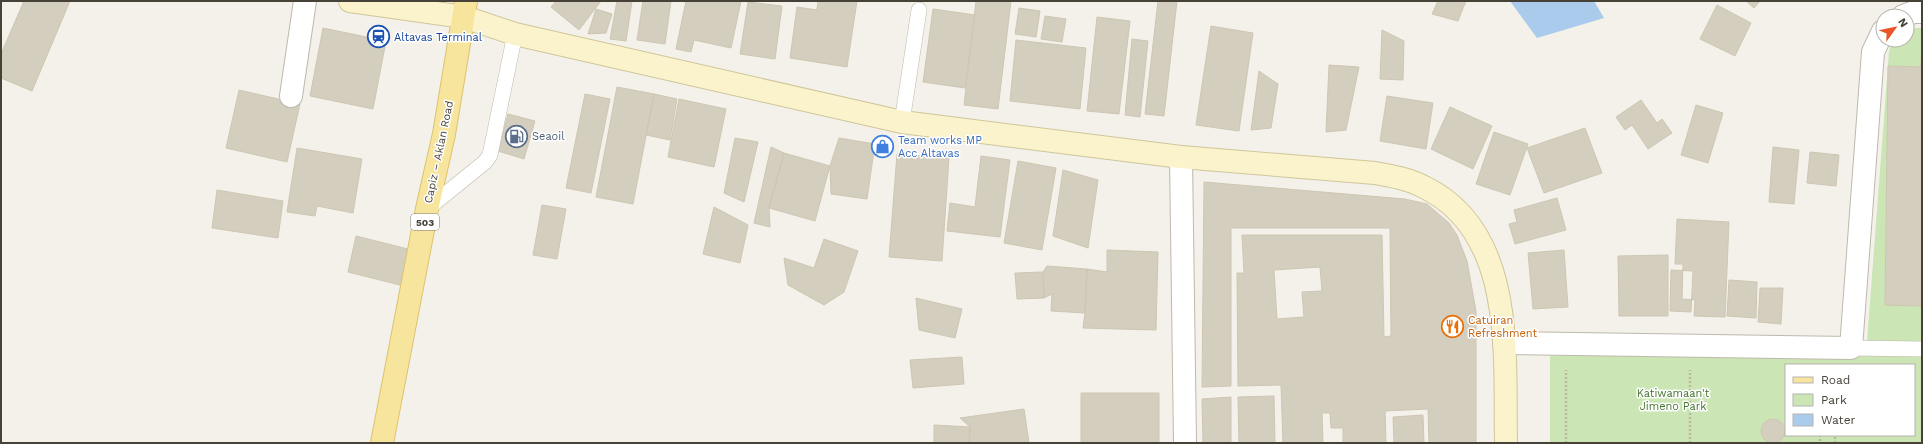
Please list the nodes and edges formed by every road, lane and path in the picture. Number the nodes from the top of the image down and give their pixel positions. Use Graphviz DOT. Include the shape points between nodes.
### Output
graph roads {
  1 [pos="305,1"];
  2 [pos="350,1"];
  3 [pos="465,9"];
  4 [pos="919,10"];
  5 [pos="515,34"];
  6 [pos="1875,48"];
  7 [pos="291,96"];
  8 [pos="902,122"];
  9 [pos="1181,157"];
  10 [pos="428,209"];
  11 [pos="1504,343"];
  12 [pos="1691,346"];
  13 [pos="1850,348"];
  14 [pos="1922,348"];
  15 [pos="1566,366"];
  16 [pos="382,443"];
  17 [pos="1185,443"];
  18 [pos="1506,443"];
  19 [pos="1566,443"];
  20 [pos="1690,443"];
  1 -- 7 [label="street"];
  2 -- 3 [label="main road"];
  3 -- 5 [label="main road"];
  3 -- 10 [label="main road, Capiz – Aklan Road / 503" via="444,134"];
  4 -- 8 [label="lane"];
  5 -- 8 [label="main road"];
  5 -- 10 [label="lane" via="490,155"];
  6 -- 13 [label="street"];
  8 -- 9 [label="main road"];
  9 -- 11 [label="main road" via="1375,173 1401,178 1425,187 1463,216 1488,255 1497,284"];
  9 -- 17 [label="street"];
  10 -- 16 [label="main road, Capiz – Aklan Road / 503"];
  11 -- 12 [label="street"];
  11 -- 18 [label="main road"];
  12 -- 13 [label="street"];
  12 -- 20 [label="path"];
  13 -- 14 [label="lane"];
  15 -- 19 [label="path"];
}
